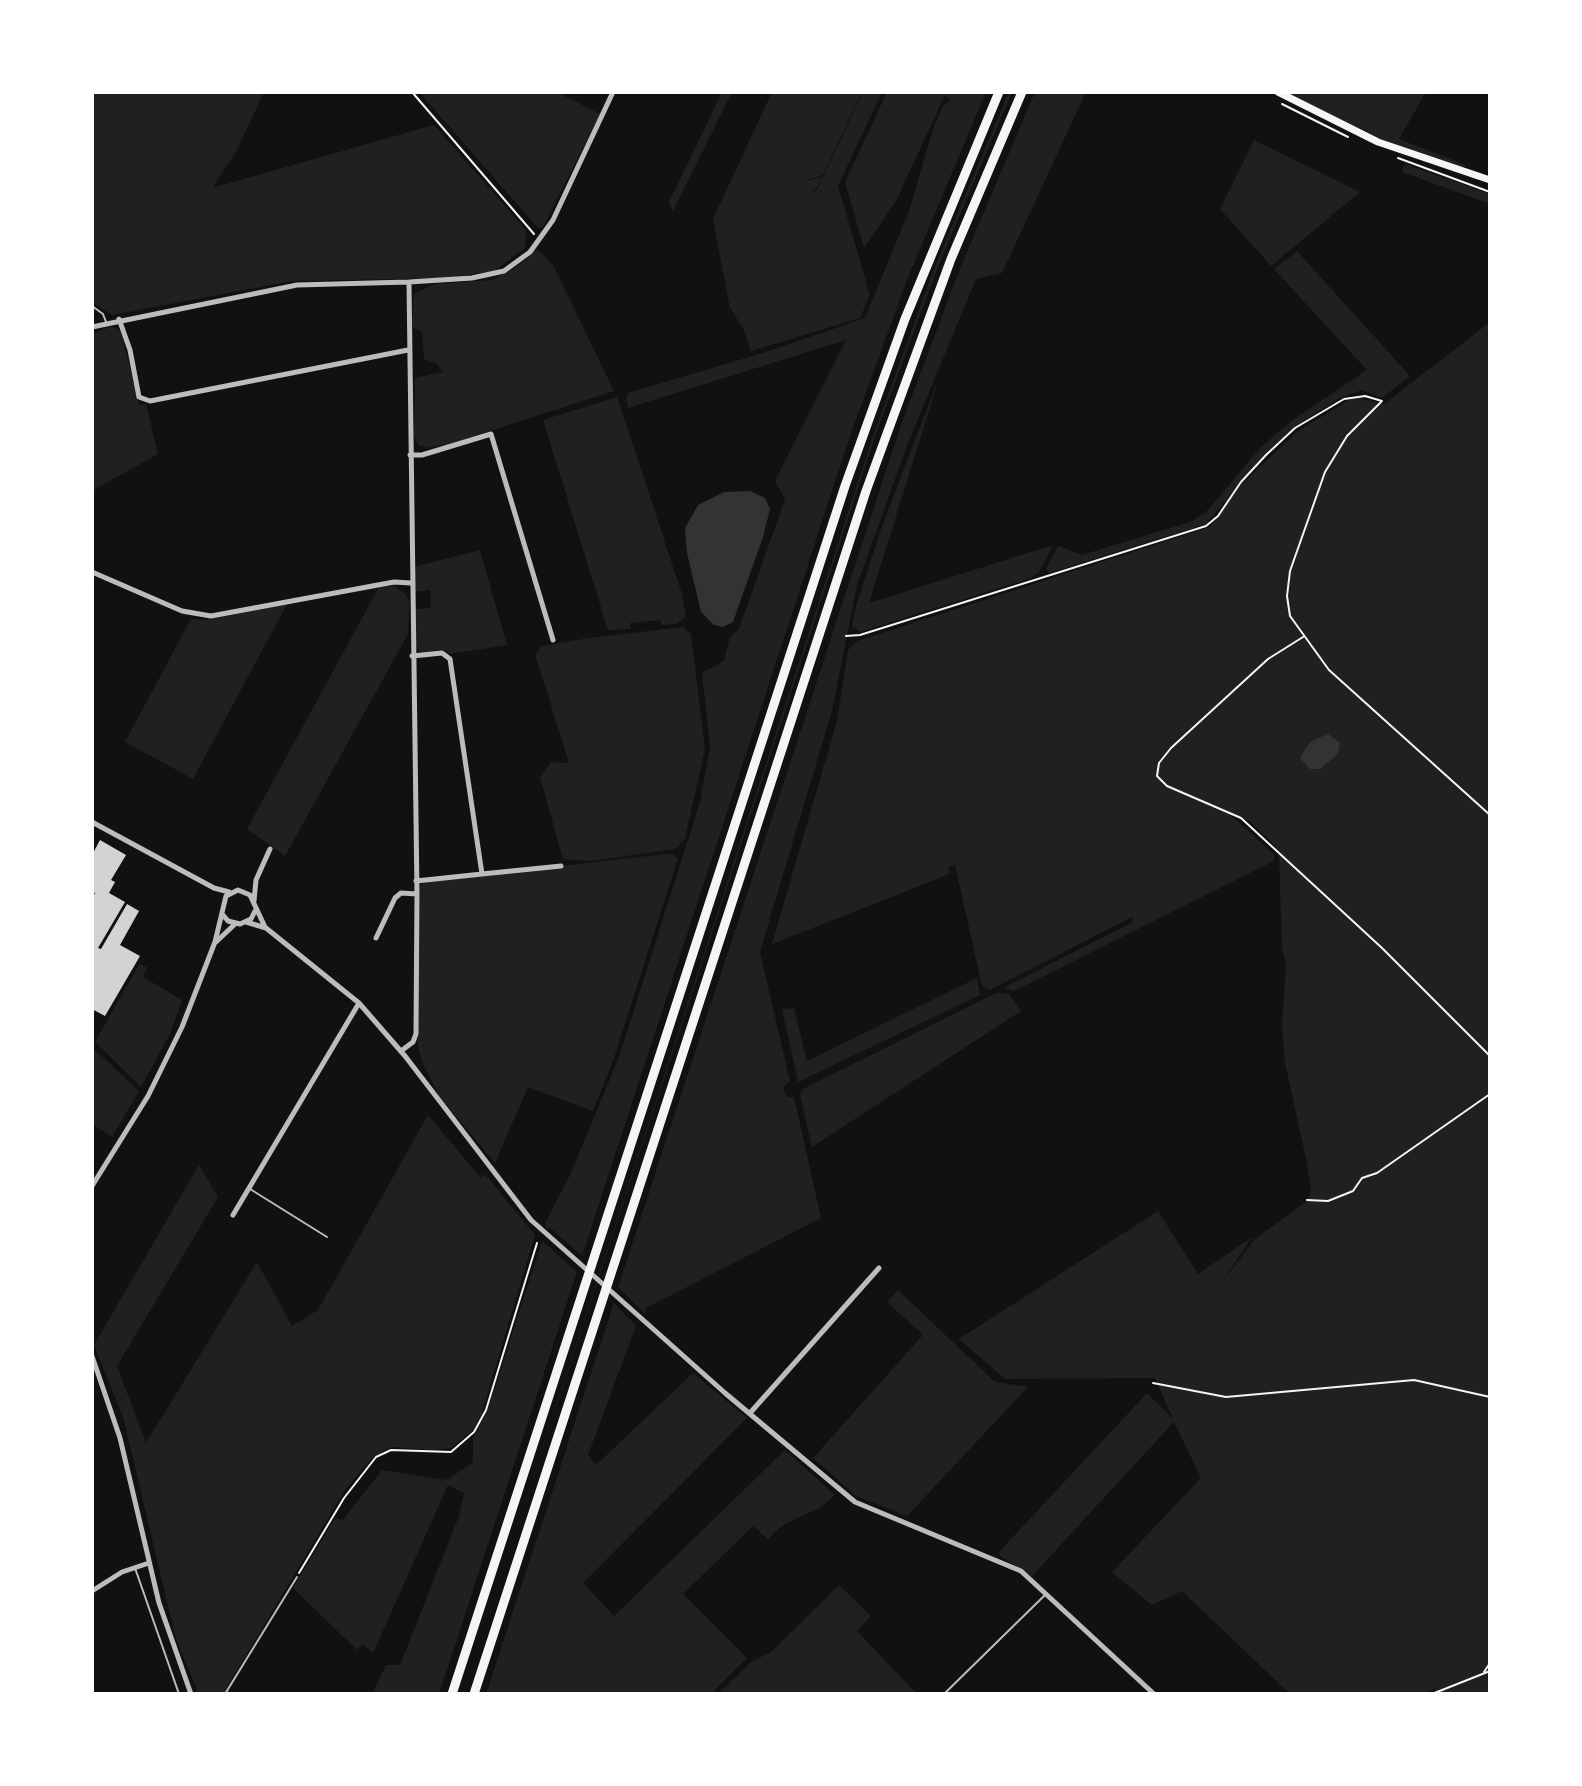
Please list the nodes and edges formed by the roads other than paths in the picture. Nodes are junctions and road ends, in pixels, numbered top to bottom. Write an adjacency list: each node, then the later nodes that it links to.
1 (613, 92): 6 (street)
2 (999, 92): 53 (highway)
3 (1022, 92): 54 (highway)
4 (1278, 92): 5 (main road)
5 (1490, 180)
6 (409, 282): 8 (street); 11 (street)
7 (92, 306): 9 (lane)
8 (119, 319): 9 (street); 11 (street)
9 (106, 322): 10 (street)
10 (92, 327)
11 (408, 350): 12 (street)
12 (410, 455): 14 (street); 15 (street)
13 (92, 572): 14 (street)
14 (411, 583): 16 (street)
15 (553, 640)
16 (412, 656): 20 (street); 22 (street)
17 (92, 822): 23 (street)
18 (270, 849): 21 (street)
19 (561, 866): 20 (street)
20 (482, 874): 22 (street)
21 (256, 880): 24 (street); 28 (street)
22 (416, 881): 26 (street)
23 (214, 888): 25 (street); 27 (street)
24 (242, 891): 25 (street); 28 (street)
25 (230, 893): 27 (street)
26 (417, 894): 34 (street); 37 (street)
27 (223, 901): 30 (street)
28 (254, 901): 29 (street)
29 (255, 910): 31 (street); 33 (street)
30 (223, 914): 32 (street); 35 (street)
31 (246, 922): 32 (street); 33 (street)
32 (236, 924): 35 (street)
33 (266, 928): 36 (street)
34 (376, 938)
35 (215, 942): 38 (street)
36 (359, 1003): 37 (street); 39 (street)
37 (401, 1051): 44 (street)
38 (92, 1186)
39 (249, 1188): 40 (street); 41 (lane)
40 (233, 1215)
41 (327, 1237)
42 (879, 1268): 44 (street)
43 (92, 1356): 45 (street)
44 (750, 1413): 49 (street)
45 (149, 1563): 46 (street); 51 (street)
46 (135, 1566): 48 (street); 50 (lane)
47 (297, 1577): 52 (lane)
48 (92, 1591)
49 (1045, 1594): 55 (lane); 56 (street)
50 (179, 1694)
51 (191, 1694)
52 (225, 1694)
53 (452, 1694)
54 (474, 1694)
55 (944, 1694)
56 (1154, 1694)

